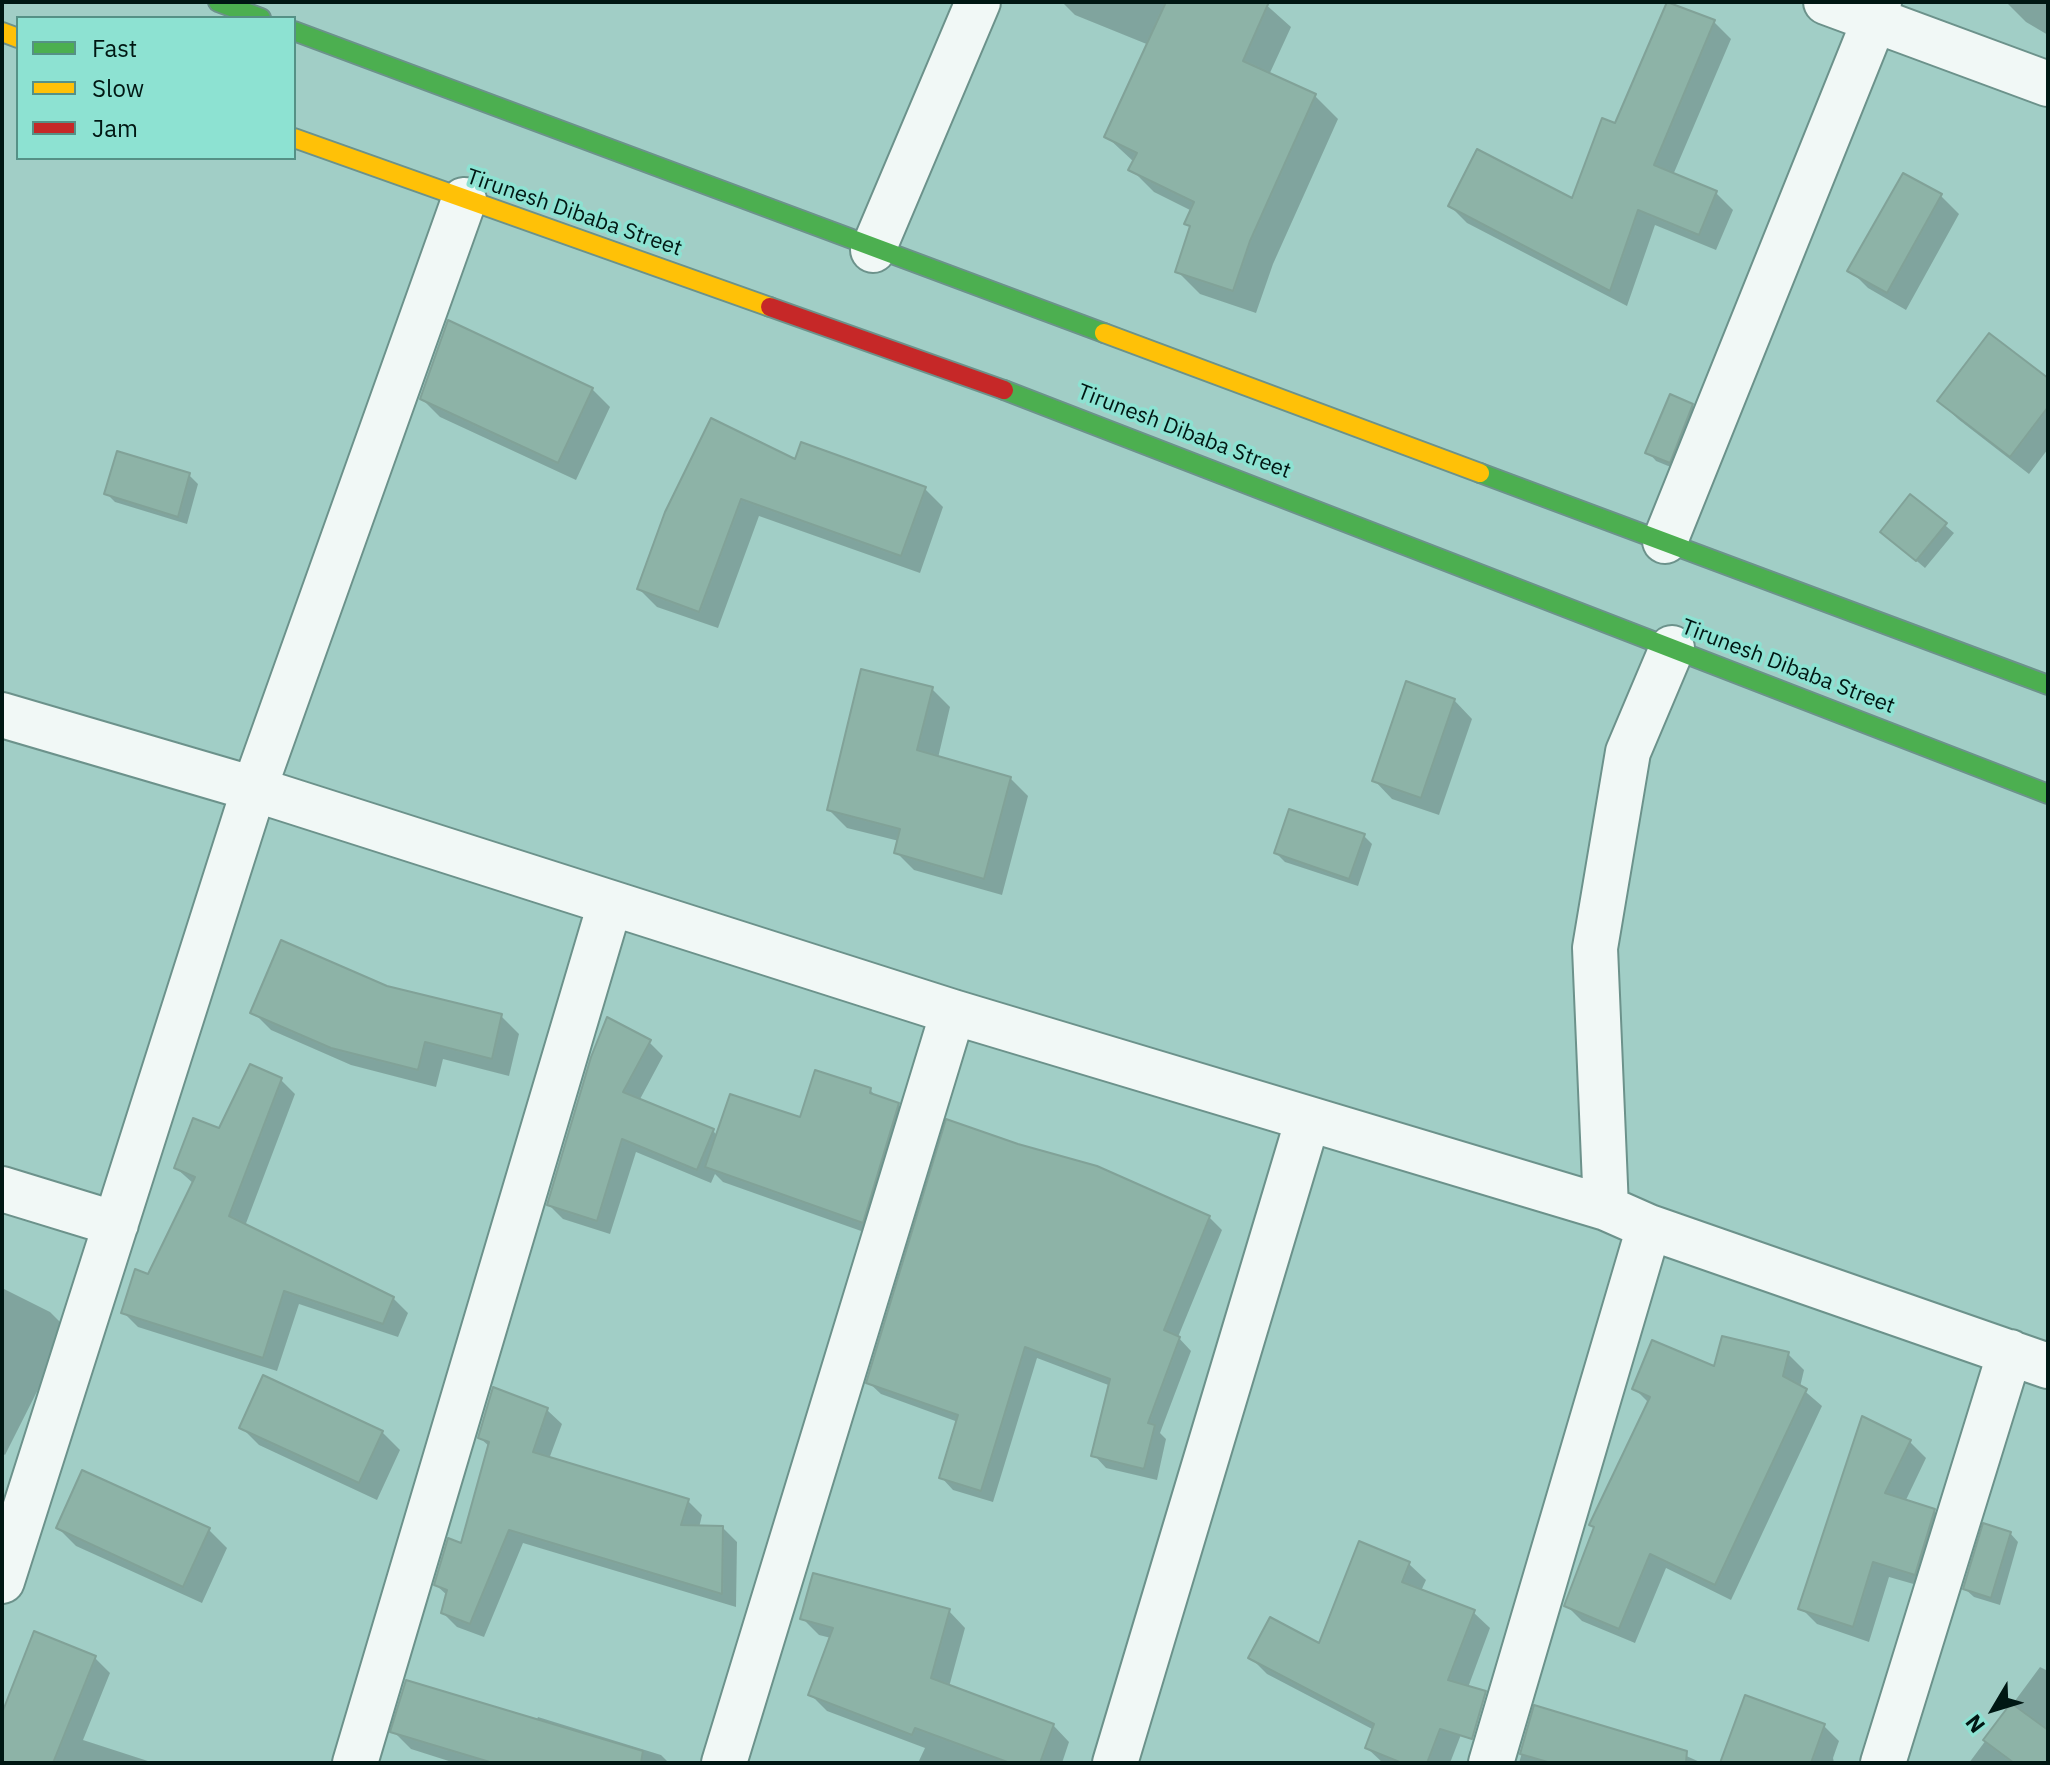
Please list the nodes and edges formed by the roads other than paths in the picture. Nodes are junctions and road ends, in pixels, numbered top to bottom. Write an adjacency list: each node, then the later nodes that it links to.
1 (218, 2): 5 (main road)
2 (978, 2): 10 (street)
3 (1826, 2): 4 (street)
4 (1877, 11): 7 (street); 11 (street)
5 (256, 16)
6 (296, 32): 10 (main road)
7 (2048, 84)
8 (296, 139): 9 (main road, Tirunesh Dibaba Street)
9 (464, 200): 12 (main road, Tirunesh Dibaba Street); 15 (street)
10 (873, 250): 11 (main road)
11 (1665, 541): 13 (main road)
12 (1672, 648): 16 (main road, Tirunesh Dibaba Street); 21 (street)
13 (2048, 685)
14 (2, 715): 15 (street)
15 (254, 789): 17 (street); 22 (street)
16 (2048, 794)
17 (610, 904): 18 (street); 26 (street)
18 (953, 1012): 19 (street); 27 (street)
19 (1308, 1119): 21 (street); 28 (street)
20 (2, 1189): 22 (street)
21 (1606, 1208): 23 (street)
22 (116, 1224): 25 (street)
23 (1649, 1227): 24 (street); 29 (street)
24 (2029, 1359): 30 (street)
25 (2, 1581)
26 (355, 1763)
27 (724, 1763)
28 (1115, 1763)
29 (1491, 1763)
30 (1883, 1763)

